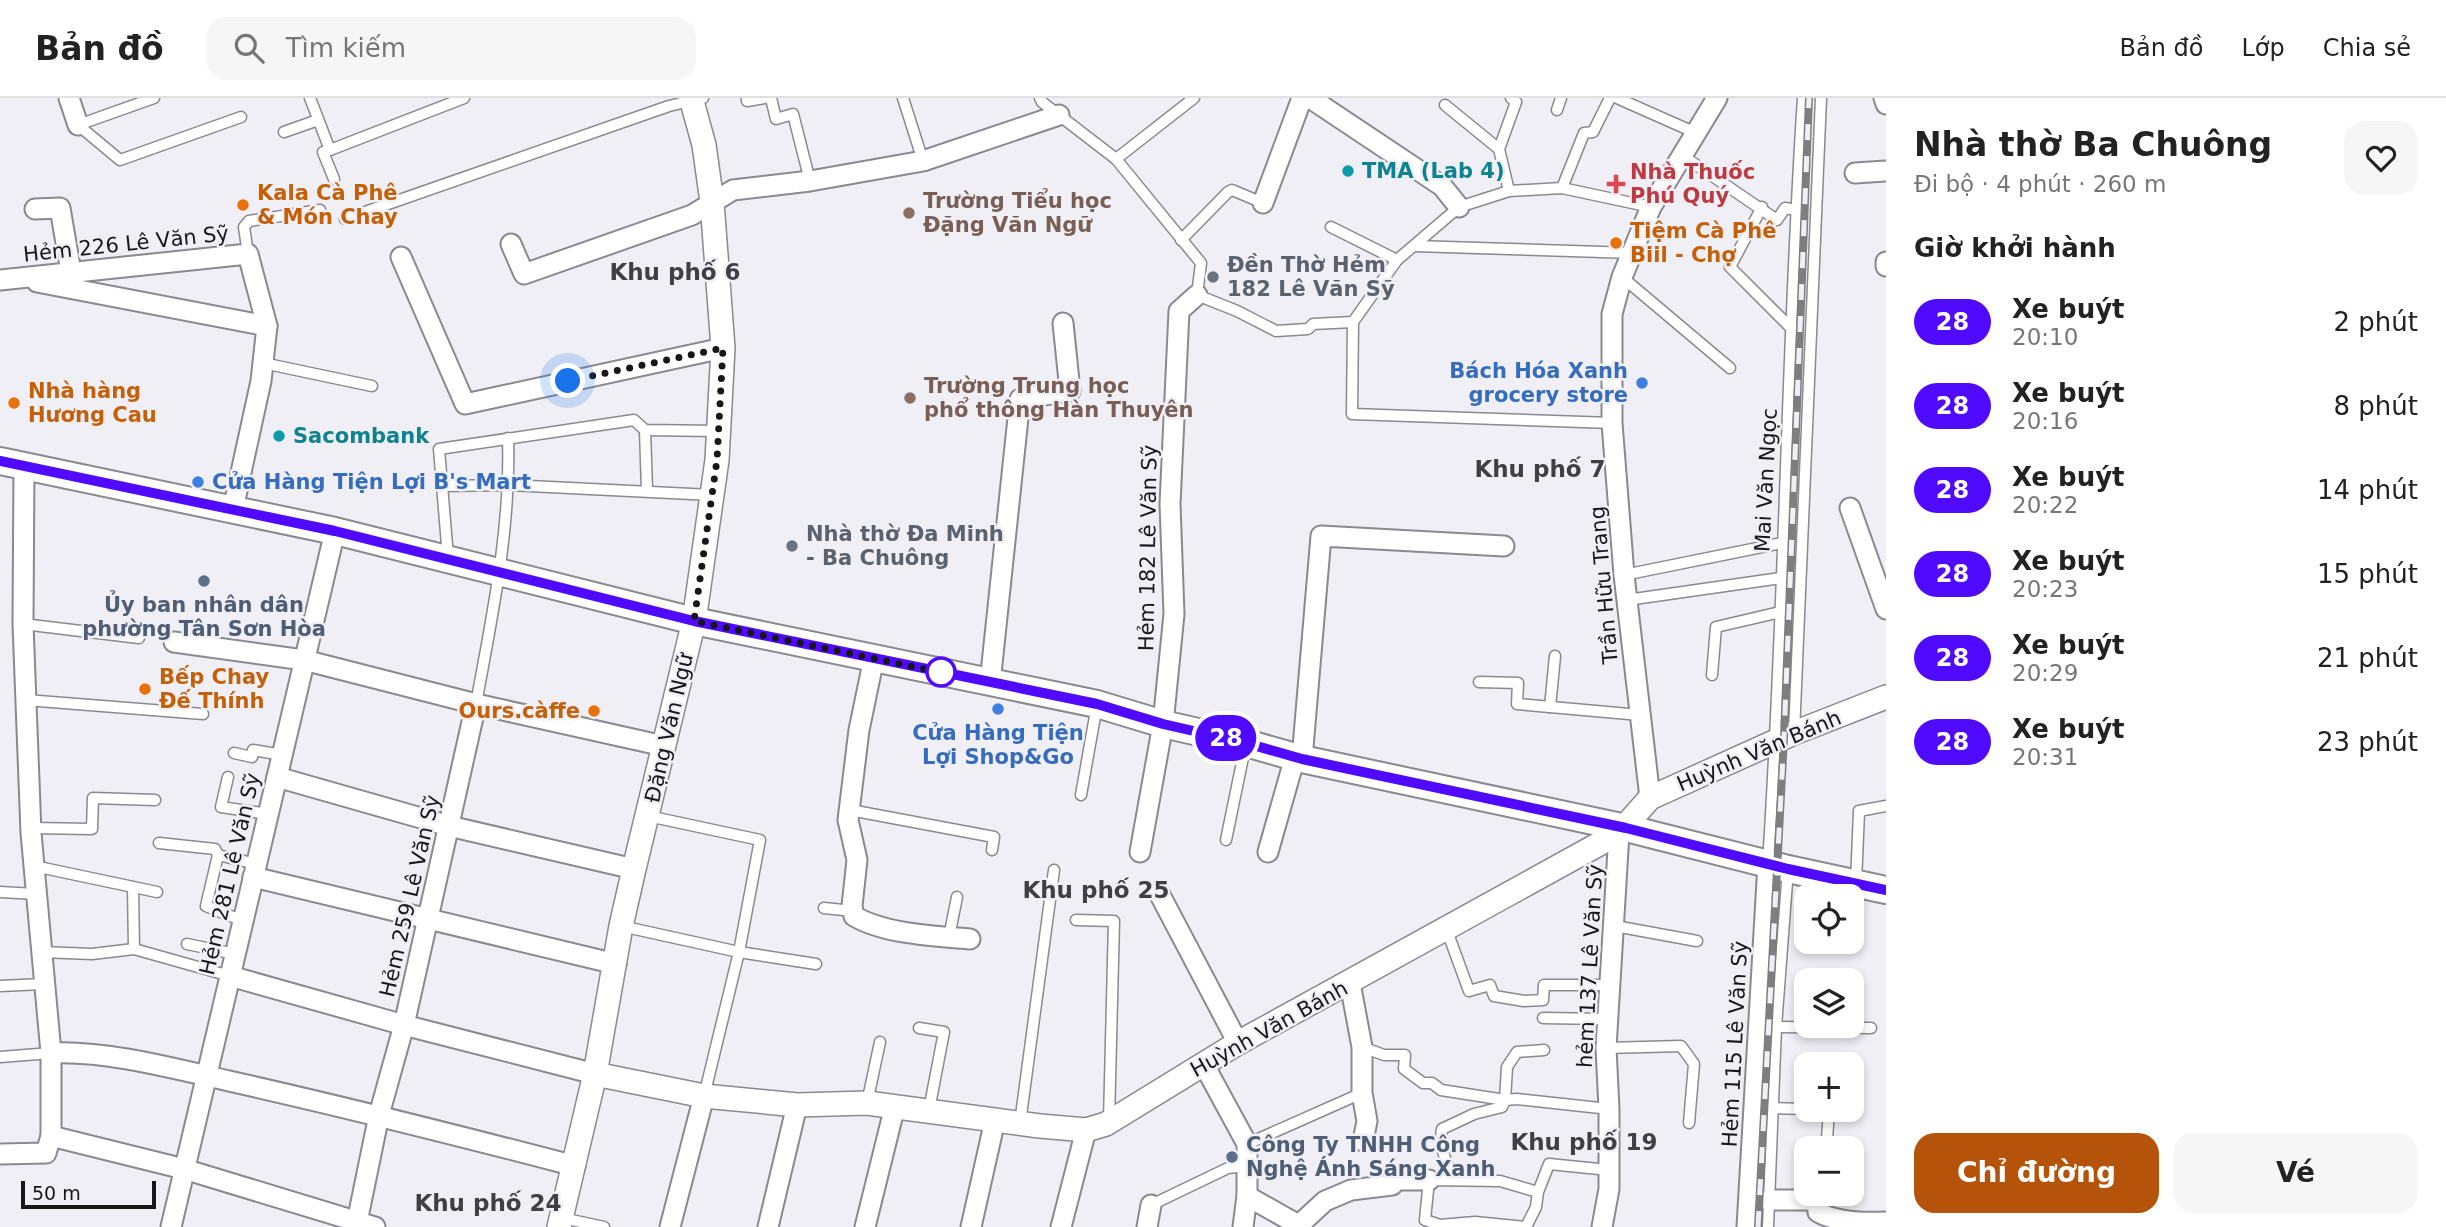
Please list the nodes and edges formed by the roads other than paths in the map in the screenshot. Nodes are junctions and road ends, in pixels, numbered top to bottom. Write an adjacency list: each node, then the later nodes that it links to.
1 (69, 98): 28 (street)
2 (154, 98): 28 (lane)
3 (310, 98): 27 (lane)
4 (464, 98): 32 (lane)
5 (747, 98): 6 (lane)
6 (765, 98)
7 (771, 98): 39 (lane)
8 (903, 98): 35 (lane)
9 (1040, 98): 25 (lane)
10 (1194, 98): 34 (lane)
11 (1301, 98): 43 (street)
12 (1310, 98): 44 (street)
13 (1511, 98): 31 (lane)
14 (1561, 98): 24 (lane)
15 (1610, 98): 40 (lane)
16 (1617, 98): 30 (lane)
17 (1717, 98): 30 (street, Trần Hữu Trang)
18 (1803, 98): 49 (lane, Mai Văn Ngọc)
19 (1821, 98): 110 (lane, Mai Văn Ngọc)
20 (1884, 98): 22 (street)
21 (696, 99): 42 (street, Đặng Văn Ngữ); 50 (lane)
22 (1886, 104)
23 (1445, 105): 31 (lane)
24 (1558, 110)
25 (1059, 115): 34 (lane); 35 (street)
26 (241, 117): 28 (lane)
27 (318, 120): 29 (lane); 32 (lane)
28 (78, 125)
29 (284, 132)
30 (1696, 133): 33 (street, Trần Hữu Trang)
31 (1499, 149): 41 (lane)
32 (330, 150): 38 (lane)
33 (1683, 156): 45 (street, Trần Hữu Trang); 46 (lane)
34 (1116, 159): 52 (lane)
35 (923, 161): 39 (street)
36 (1886, 170): 37 (street)
37 (1855, 173)
38 (334, 179)
39 (810, 181): 42 (street)
40 (1562, 188): 41 (lane); 45 (lane)
41 (1510, 191): 44 (lane)
42 (712, 202): 53 (street); 67 (street, Đặng Văn Ngữ)
43 (1263, 203): 52 (lane)
44 (1459, 207): 54 (lane)
45 (1651, 207): 55 (street, Trần Hữu Trang)
46 (1762, 207): 49 (lane); 66 (lane)
47 (35, 209): 59 (street)
48 (320, 210): 56 (lane)
49 (1796, 210): 66 (lane, Mai Văn Ngọc)
50 (345, 219)
51 (1331, 227): 58 (lane)
52 (1181, 240): 62 (lane)
53 (511, 244)
54 (1414, 246): 55 (lane); 58 (lane)
55 (1634, 253): 60 (street, Trần Hữu Trang)
56 (248, 254): 59 (street, Hẻm 226 Lê Văn Sỹ); 65 (street, Hẻm 226 Lê Văn Sỹ)
57 (401, 257): 67 (street)
58 (1397, 260): 63 (lane)
59 (71, 272): 61 (street, Hẻm 226 Lê Văn Sỹ)
60 (1622, 277): 69 (lane); 71 (street, Trần Hữu Trang)
61 (7, 279): 65 (street, Hẻm 226 Lê Văn Sỹ)
62 (1197, 295): 63 (lane); 109 (street, Hẻm 182 Lê Văn Sỹ)
63 (1353, 322): 71 (lane)
64 (1063, 323): 101 (street)
65 (267, 326): 68 (street, Hẻm 226 Lê Văn Sỹ)
66 (1792, 329): 83 (lane, Mai Văn Ngọc)
67 (723, 348): 73 (street, Đặng Văn Ngữ)
68 (263, 363): 70 (lane); 81 (street, Hẻm 226 Lê Văn Sỹ)
69 (1730, 368)
70 (372, 386)
71 (1612, 423): 87 (street, Trần Hữu Trang)
72 (645, 430): 73 (lane); 74 (lane); 78 (lane)
73 (719, 431): 79 (street, Đặng Văn Ngữ)
74 (508, 438): 76 (lane, Hẻm 259 Lê Văn Sỹ); 77 (lane)
75 (12, 464): 81 (main road); 93 (street)
76 (509, 485): 77 (lane); 78 (lane); 86 (lane, Hẻm 259 Lê Văn Sỹ)
77 (443, 486): 85 (lane)
78 (647, 491): 79 (lane)
79 (712, 495): 92 (street, Đặng Văn Ngữ)
80 (1850, 508): 90 (street)
81 (233, 509): 82 (main road)
82 (335, 531): 85 (main road); 98 (street, Hẻm 281 Lê Văn Sỹ)
83 (1782, 543): 87 (lane); 88 (lane, Mai Văn Ngọc)
84 (1504, 546): 115 (street)
85 (449, 561): 86 (main road)
86 (500, 573): 92 (main road); 104 (lane, Hẻm 259 Lê Văn Sỹ)
87 (1624, 575): 89 (street, Trần Hữu Trang)
88 (1782, 578): 89 (lane); 91 (lane, Mai Văn Ngọc)
89 (1627, 600): 108 (street, Trần Hữu Trang)
90 (1886, 609)
91 (1780, 612): 99 (lane); 110 (lane, Mai Văn Ngọc)
92 (694, 621): 97 (main road); 112 (street, Đặng Văn Ngữ)
93 (23, 624): 94 (lane); 103 (street)
94 (139, 638)
95 (174, 642): 98 (street)
96 (1555, 656): 106 (lane)
97 (874, 658): 101 (main road); 122 (street)
98 (304, 660): 104 (street); 114 (street, Hẻm 281 Lê Văn Sỹ)
99 (1712, 674)
100 (1479, 682): 106 (lane)
101 (990, 683): 105 (main road)
102 (1886, 697): 110 (street, Huỳnh Văn Bánh)
103 (26, 700): 107 (lane); 126 (street)
104 (476, 704): 112 (street); 125 (street, Hẻm 259 Lê Văn Sỹ)
105 (1097, 704): 109 (main road); 118 (lane)
106 (1550, 707): 108 (lane)
107 (203, 714)
108 (1640, 715): 119 (street, Trần Hữu Trang)
109 (1163, 724): 111 (main road); 131 (street, Hẻm 182 Lê Văn Sỹ)
110 (1785, 738): 119 (street, Huỳnh Văn Bánh); 135 (lane, Mai Văn Ngọc)
111 (1246, 743): 115 (main road); 128 (lane)
112 (664, 746): 124 (street, Đặng Văn Ngữ)
113 (234, 753): 114 (lane)
114 (282, 755): 117 (street, Hẻm 281 Lê Văn Sỹ)
115 (1299, 758): 127 (main road); 132 (street)
116 (228, 777): 123 (lane)
117 (277, 777): 123 (street, Hẻm 281 Lê Văn Sỹ); 125 (street)
118 (1081, 795)
119 (1650, 798): 127 (street, Huỳnh Văn Bánh)
120 (155, 800): 126 (lane)
121 (1886, 806): 139 (lane)
122 (849, 810): 130 (lane); 148 (street)
123 (268, 814): 138 (street, Hẻm 281 Lê Văn Sỹ)
124 (648, 816): 136 (street, Đặng Văn Ngữ); 161 (lane)
125 (449, 826): 136 (street); 150 (street, Hẻm 259 Lê Văn Sỹ)
126 (31, 828): 134 (street)
127 (1622, 830): 135 (main road); 153 (street, hẻm 137 Lê Văn Sỹ); 154 (street, Huỳnh Văn Bánh)
128 (1226, 840)
129 (159, 843): 133 (lane)
130 (992, 850)
131 (1140, 852)
132 (1268, 852)
133 (218, 855): 138 (lane); 149 (lane)
134 (34, 866): 140 (lane); 145 (street)
135 (1778, 866): 139 (main road); 173 (lane, Mai Văn Ngọc); 232 (street, Hẻm 115 Lê Văn Sỹ)
136 (634, 869): 152 (street, Đặng Văn Ngữ)
137 (1054, 870): 199 (lane)
138 (255, 871): 149 (street, Hẻm 281 Lê Văn Sỹ); 150 (street)
139 (1856, 883): 141 (main road)
140 (133, 887): 143 (lane); 159 (lane)
141 (1886, 890)
142 (0, 892): 145 (lane)
143 (157, 892)
144 (1159, 893): 177 (street)
145 (36, 894): 160 (street)
146 (957, 897): 155 (lane)
147 (824, 908): 148 (lane)
148 (853, 911): 155 (street)
149 (243, 920): 162 (street, Hẻm 281 Lê Văn Sỹ)
150 (426, 920): 163 (street); 172 (street, Hẻm 259 Lê Văn Sỹ)
151 (1076, 920): 198 (lane)
152 (621, 926): 161 (lane); 163 (street, Đặng Văn Ngữ)
153 (1615, 926): 157 (lane); 168 (street, hẻm 137 Lê Văn Sỹ)
154 (1446, 928): 166 (street, Huỳnh Văn Bánh); 168 (lane)
155 (949, 937): 156 (street)
156 (970, 939)
157 (1697, 941)
158 (187, 944): 162 (lane)
159 (134, 949): 160 (lane); 165 (lane)
160 (41, 952): 167 (street)
161 (739, 952): 164 (lane); 187 (lane)
162 (235, 954): 165 (street, Hẻm 281 Lê Văn Sỹ)
163 (616, 964): 184 (street, Đặng Văn Ngữ)
164 (816, 964)
165 (230, 976): 172 (street); 185 (street, Hẻm 281 Lê Văn Sỹ)
166 (1350, 983): 177 (street, Huỳnh Văn Bánh); 178 (street)
167 (43, 984): 169 (lane); 181 (street)
168 (1610, 985): 171 (street, hẻm 137 Lê Văn Sỹ)
169 (0, 986)
170 (1543, 1018): 171 (lane)
171 (1608, 1019): 179 (street, hẻm 137 Lê Văn Sỹ)
172 (404, 1025): 184 (street); 196 (street, Hẻm 259 Lê Văn Sỹ)
173 (1776, 1027): 175 (lane); 192 (lane, Mai Văn Ngọc)
174 (919, 1028): 195 (lane)
175 (1871, 1028)
176 (880, 1042): 189 (lane)
177 (1238, 1043): 183 (street, Huỳnh Văn Bánh)
178 (1363, 1047): 186 (street); 188 (lane)
179 (1606, 1048): 193 (street, hẻm 137 Lê Văn Sỹ); 200 (lane)
180 (1544, 1050): 188 (lane)
181 (51, 1053): 182 (lane); 185 (street); 202 (street)
182 (0, 1057)
183 (1203, 1063): 198 (street, Huỳnh Văn Bánh); 204 (street)
184 (595, 1074): 187 (street, Huỳnh Văn Bánh); 206 (street, Đặng Văn Ngữ)
185 (206, 1076): 196 (street); 208 (street, Hẻm 281 Lê Văn Sỹ)
186 (1362, 1093): 203 (street); 204 (lane)
187 (704, 1096): 190 (street, Huỳnh Văn Bánh); 224 (street)
188 (1505, 1100): 193 (lane); 211 (lane)
189 (867, 1103): 190 (street, Huỳnh Văn Bánh); 191 (street, Huỳnh Văn Bánh)
190 (797, 1105): 225 (street)
191 (895, 1106): 195 (street, Huỳnh Văn Bánh); 226 (street)
192 (1773, 1108): 194 (lane); 215 (lane, Mai Văn Ngọc)
193 (1609, 1109): 209 (street, hẻm 137 Lê Văn Sỹ)
194 (1794, 1109)
195 (929, 1111): 197 (street, Huỳnh Văn Bánh)
196 (379, 1115): 206 (street); 220 (street, Hẻm 259 Lê Văn Sỹ)
197 (995, 1120): 199 (street, Huỳnh Văn Bánh); 227 (street)
198 (1109, 1122): 201 (street, Huỳnh Văn Bánh)
199 (1020, 1123): 201 (street, Huỳnh Văn Bánh)
200 (1689, 1123)
201 (1086, 1130): 228 (street)
202 (51, 1136): 205 (street); 208 (street)
203 (1363, 1141)
204 (1247, 1144): 207 (street)
205 (0, 1154)
206 (575, 1166): 219 (street, Đặng Văn Ngữ)
207 (1247, 1166): 213 (street); 216 (lane)
208 (184, 1169): 220 (street); 222 (street, Hẻm 281 Lê Văn Sỹ)
209 (1609, 1170): 212 (lane); 231 (street, hẻm 137 Lê Văn Sỹ)
210 (1429, 1180): 211 (lane); 212 (lane); 221 (street)
211 (1452, 1180): 212 (lane)
212 (1538, 1192)
213 (1247, 1196): 221 (street); 230 (street)
214 (1794, 1198): 215 (street)
215 (1769, 1200): 233 (lane, Mai Văn Ngọc)
216 (1151, 1205): 229 (street)
217 (1818, 1206): 218 (street)
218 (1886, 1222)
219 (561, 1223): 223 (lane)
220 (363, 1225)
221 (1300, 1226)
222 (171, 1227)
223 (604, 1227)
224 (670, 1227)
225 (768, 1227)
226 (865, 1227)
227 (971, 1227)
228 (1061, 1227)
229 (1147, 1227)
230 (1243, 1227)
231 (1602, 1227)
232 (1747, 1227)
233 (1768, 1227)

